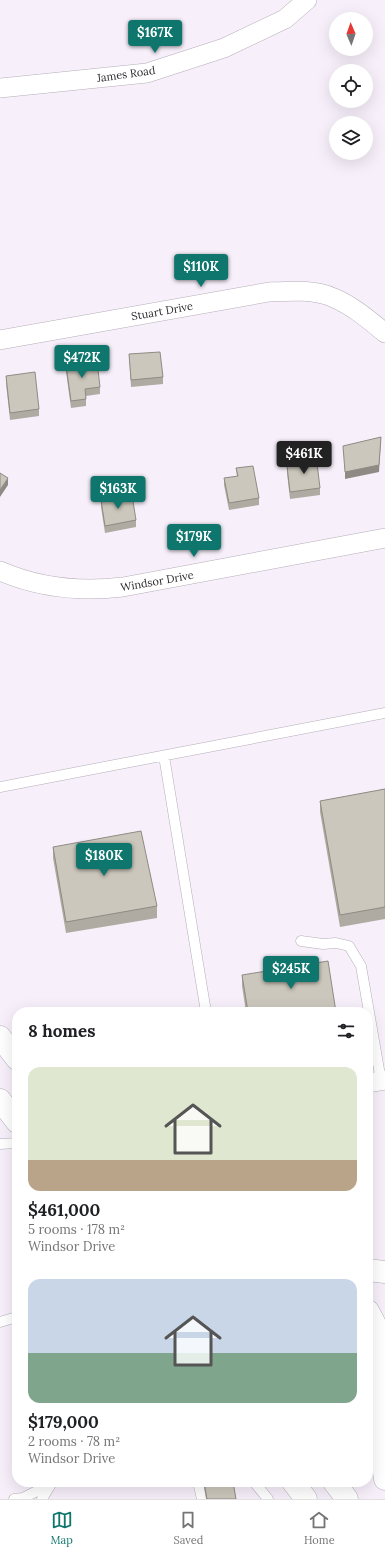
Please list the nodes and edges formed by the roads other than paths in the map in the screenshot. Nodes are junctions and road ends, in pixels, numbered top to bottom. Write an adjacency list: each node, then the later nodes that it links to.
1 (307, 0): 2 (street, James Road)
2 (0, 88)
3 (385, 333): 4 (street, Stuart Drive)
4 (0, 340)
5 (385, 538): 6 (street, Windsor Drive)
6 (0, 571)
7 (385, 713): 8 (lane)
8 (164, 756): 9 (lane); 11 (lane)
9 (0, 787)
10 (301, 941): 12 (lane)
11 (205, 1007)
12 (367, 1007)
13 (0, 1037): 15 (highway)
14 (373, 1047): 16 (lane)
15 (12, 1053)
16 (378, 1081)
17 (0, 1100): 18 (highway)
18 (12, 1116)
19 (12, 1143): 20 (lane)
20 (0, 1144)
21 (373, 1271): 22 (highway)
22 (385, 1272)
23 (12, 1318): 25 (lane)
24 (377, 1319): 26 (highway)
25 (0, 1322)
26 (385, 1480)
27 (44, 1487): 33 (lane)
28 (50, 1487): 34 (lane)
29 (199, 1487): 35 (lane)
30 (258, 1487): 36 (lane)
31 (297, 1487): 37 (highway)
32 (338, 1487): 38 (highway)
33 (14, 1499)
34 (42, 1499)
35 (202, 1499)
36 (268, 1499)
37 (306, 1499)
38 (347, 1499)

